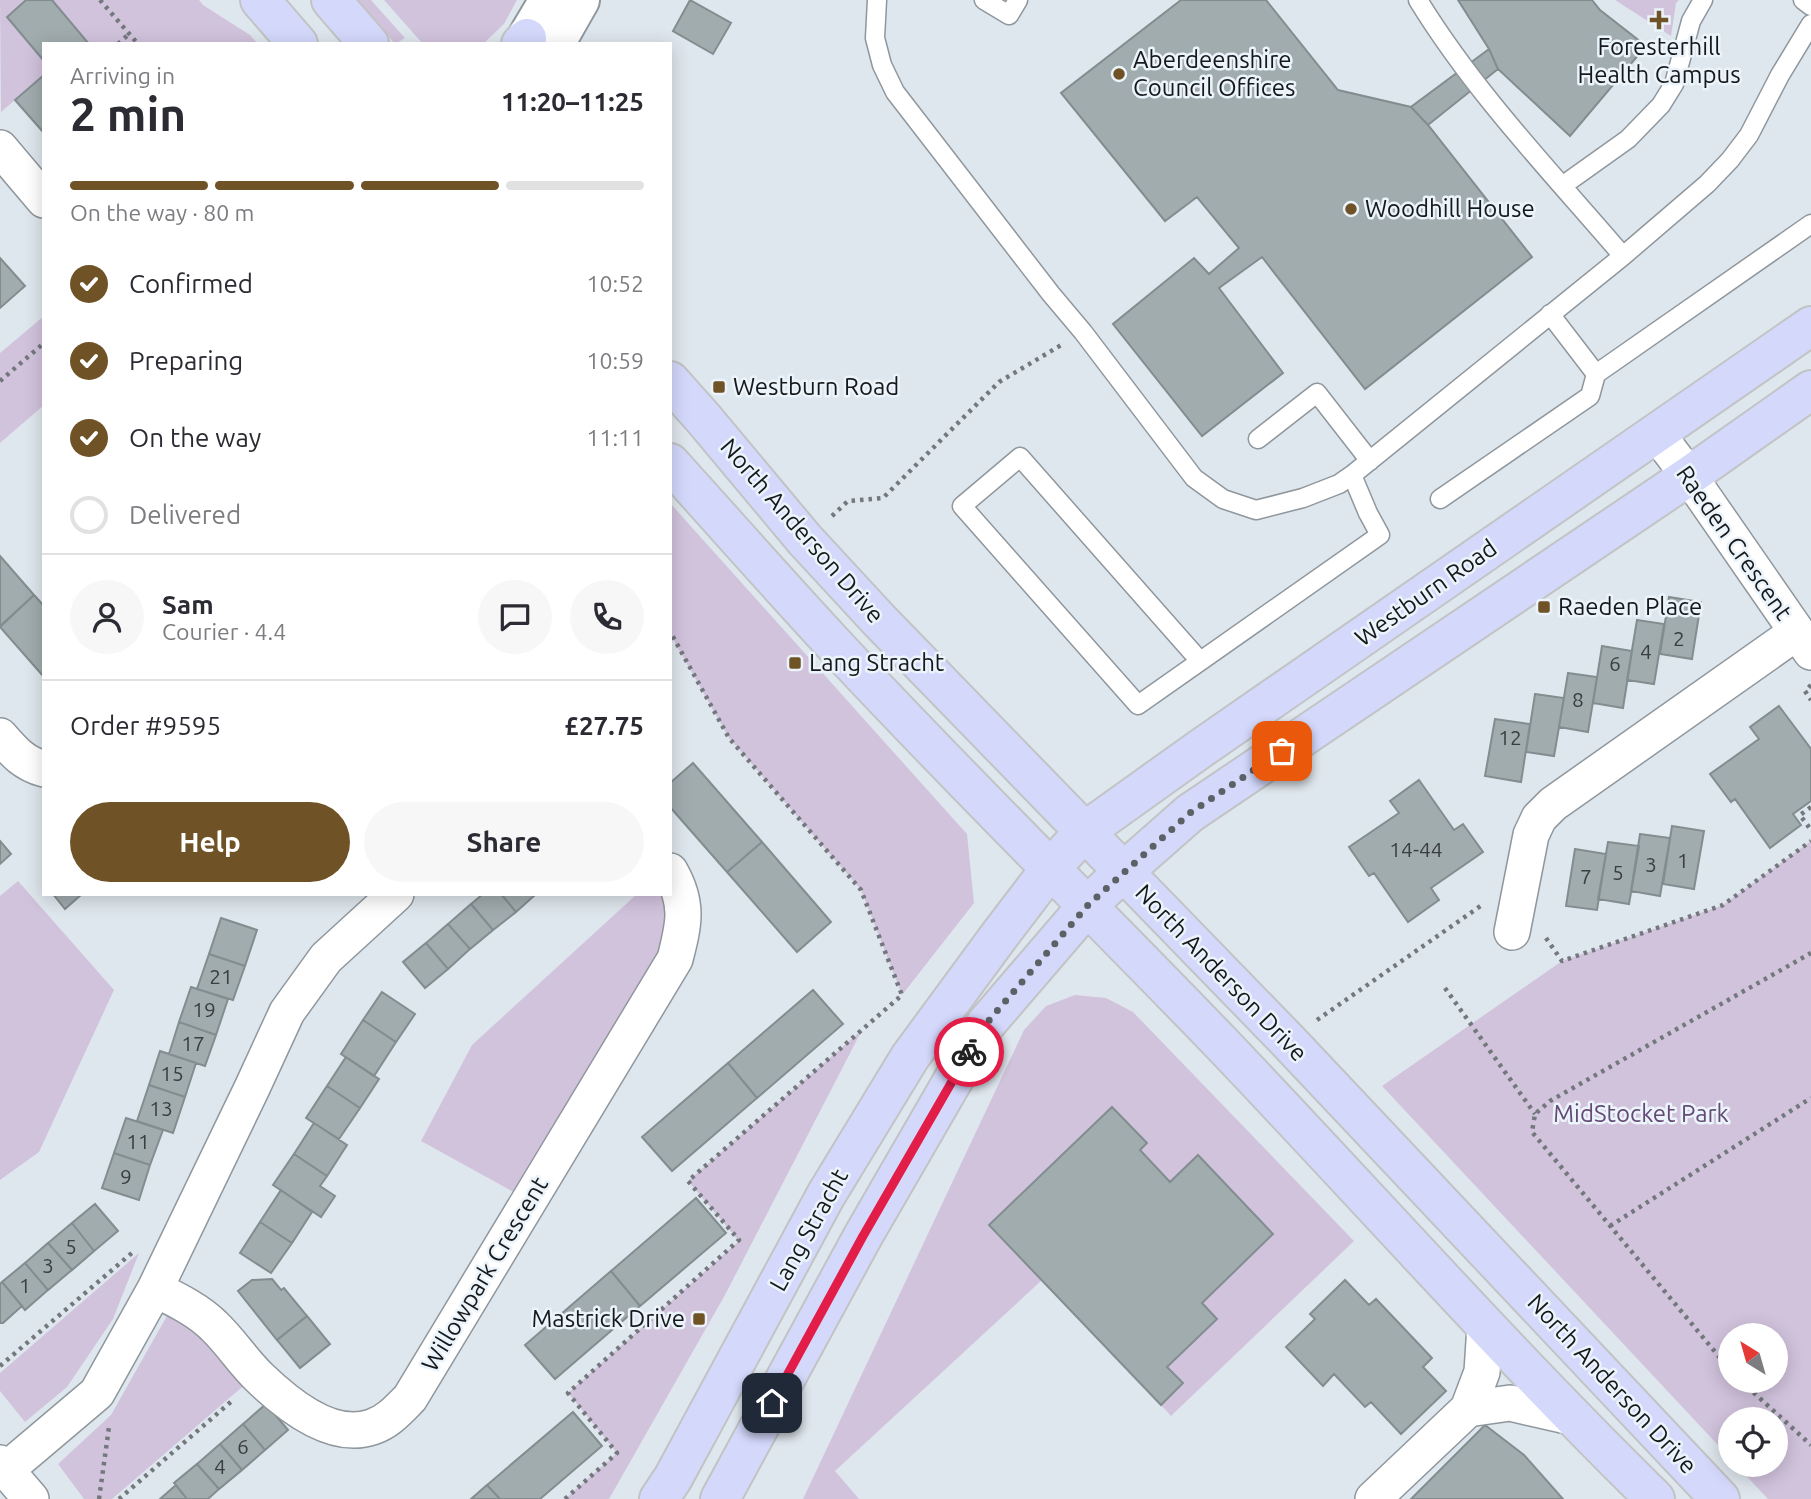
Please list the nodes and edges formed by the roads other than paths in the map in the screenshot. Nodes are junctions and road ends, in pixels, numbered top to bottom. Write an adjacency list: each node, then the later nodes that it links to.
1 (260, 0): 12 (main road)
2 (549, 0): 13 (street)
3 (580, 0): 13 (street)
4 (877, 0): 28 (lane)
5 (984, 0): 6 (lane)
6 (1018, 0)
7 (1419, 0): 15 (lane)
8 (1703, 0): 15 (lane)
9 (1803, 0): 10 (lane)
10 (1811, 6)
11 (1811, 24): 18 (lane)
12 (297, 42)
13 (532, 42)
14 (0, 148): 16 (street)
15 (1562, 186): 18 (lane)
16 (42, 198)
17 (1811, 224): 21 (lane)
18 (1623, 256): 19 (lane)
19 (1550, 314): 21 (lane); 26 (lane)
20 (1811, 326): 24 (main road, Westburn Road)
21 (1597, 374): 30 (lane)
22 (672, 383): 35 (main road, North Anderson Drive)
23 (1811, 390): 29 (main road, Westburn Road)
24 (1657, 434): 29 (street, Raeden Crescent); 35 (main road, Westburn Road)
25 (1258, 439): 26 (lane)
26 (1370, 461): 28 (lane)
27 (672, 465): 36 (main road, North Anderson Drive)
28 (1352, 475): 32 (lane)
29 (1689, 476): 31 (street, Raeden Crescent); 37 (main road, Westburn Road)
30 (1440, 499)
31 (1804, 642): 41 (street)
32 (1200, 662): 32 (lane)
33 (0, 736): 34 (street)
34 (42, 768)
35 (1084, 832): 36 (main road, Westburn Road); 37 (main road, North Anderson Drive)
36 (1050, 869): 40 (main road, North Anderson Drive); 48 (main road, Lang Stracht)
37 (1123, 872): 40 (main road, Westburn Road); 52 (main road, North Anderson Drive)
38 (672, 874): 42 (street, Willowpark Crescent)
39 (383, 898): 42 (street)
40 (1088, 905): 43 (main road, North Anderson Drive); 49 (main road, Lang Stracht)
41 (1513, 932)
42 (155, 1289): 46 (street)
43 (1485, 1326): 44 (street); 45 (main road, North Anderson Drive)
44 (1468, 1409): 45 (street); 50 (street)
45 (1572, 1417): 51 (main road, North Anderson Drive)
46 (3, 1467): 47 (street)
47 (31, 1499)
48 (659, 1499)
49 (720, 1499)
50 (1373, 1499)
51 (1655, 1499)
52 (1720, 1499)

